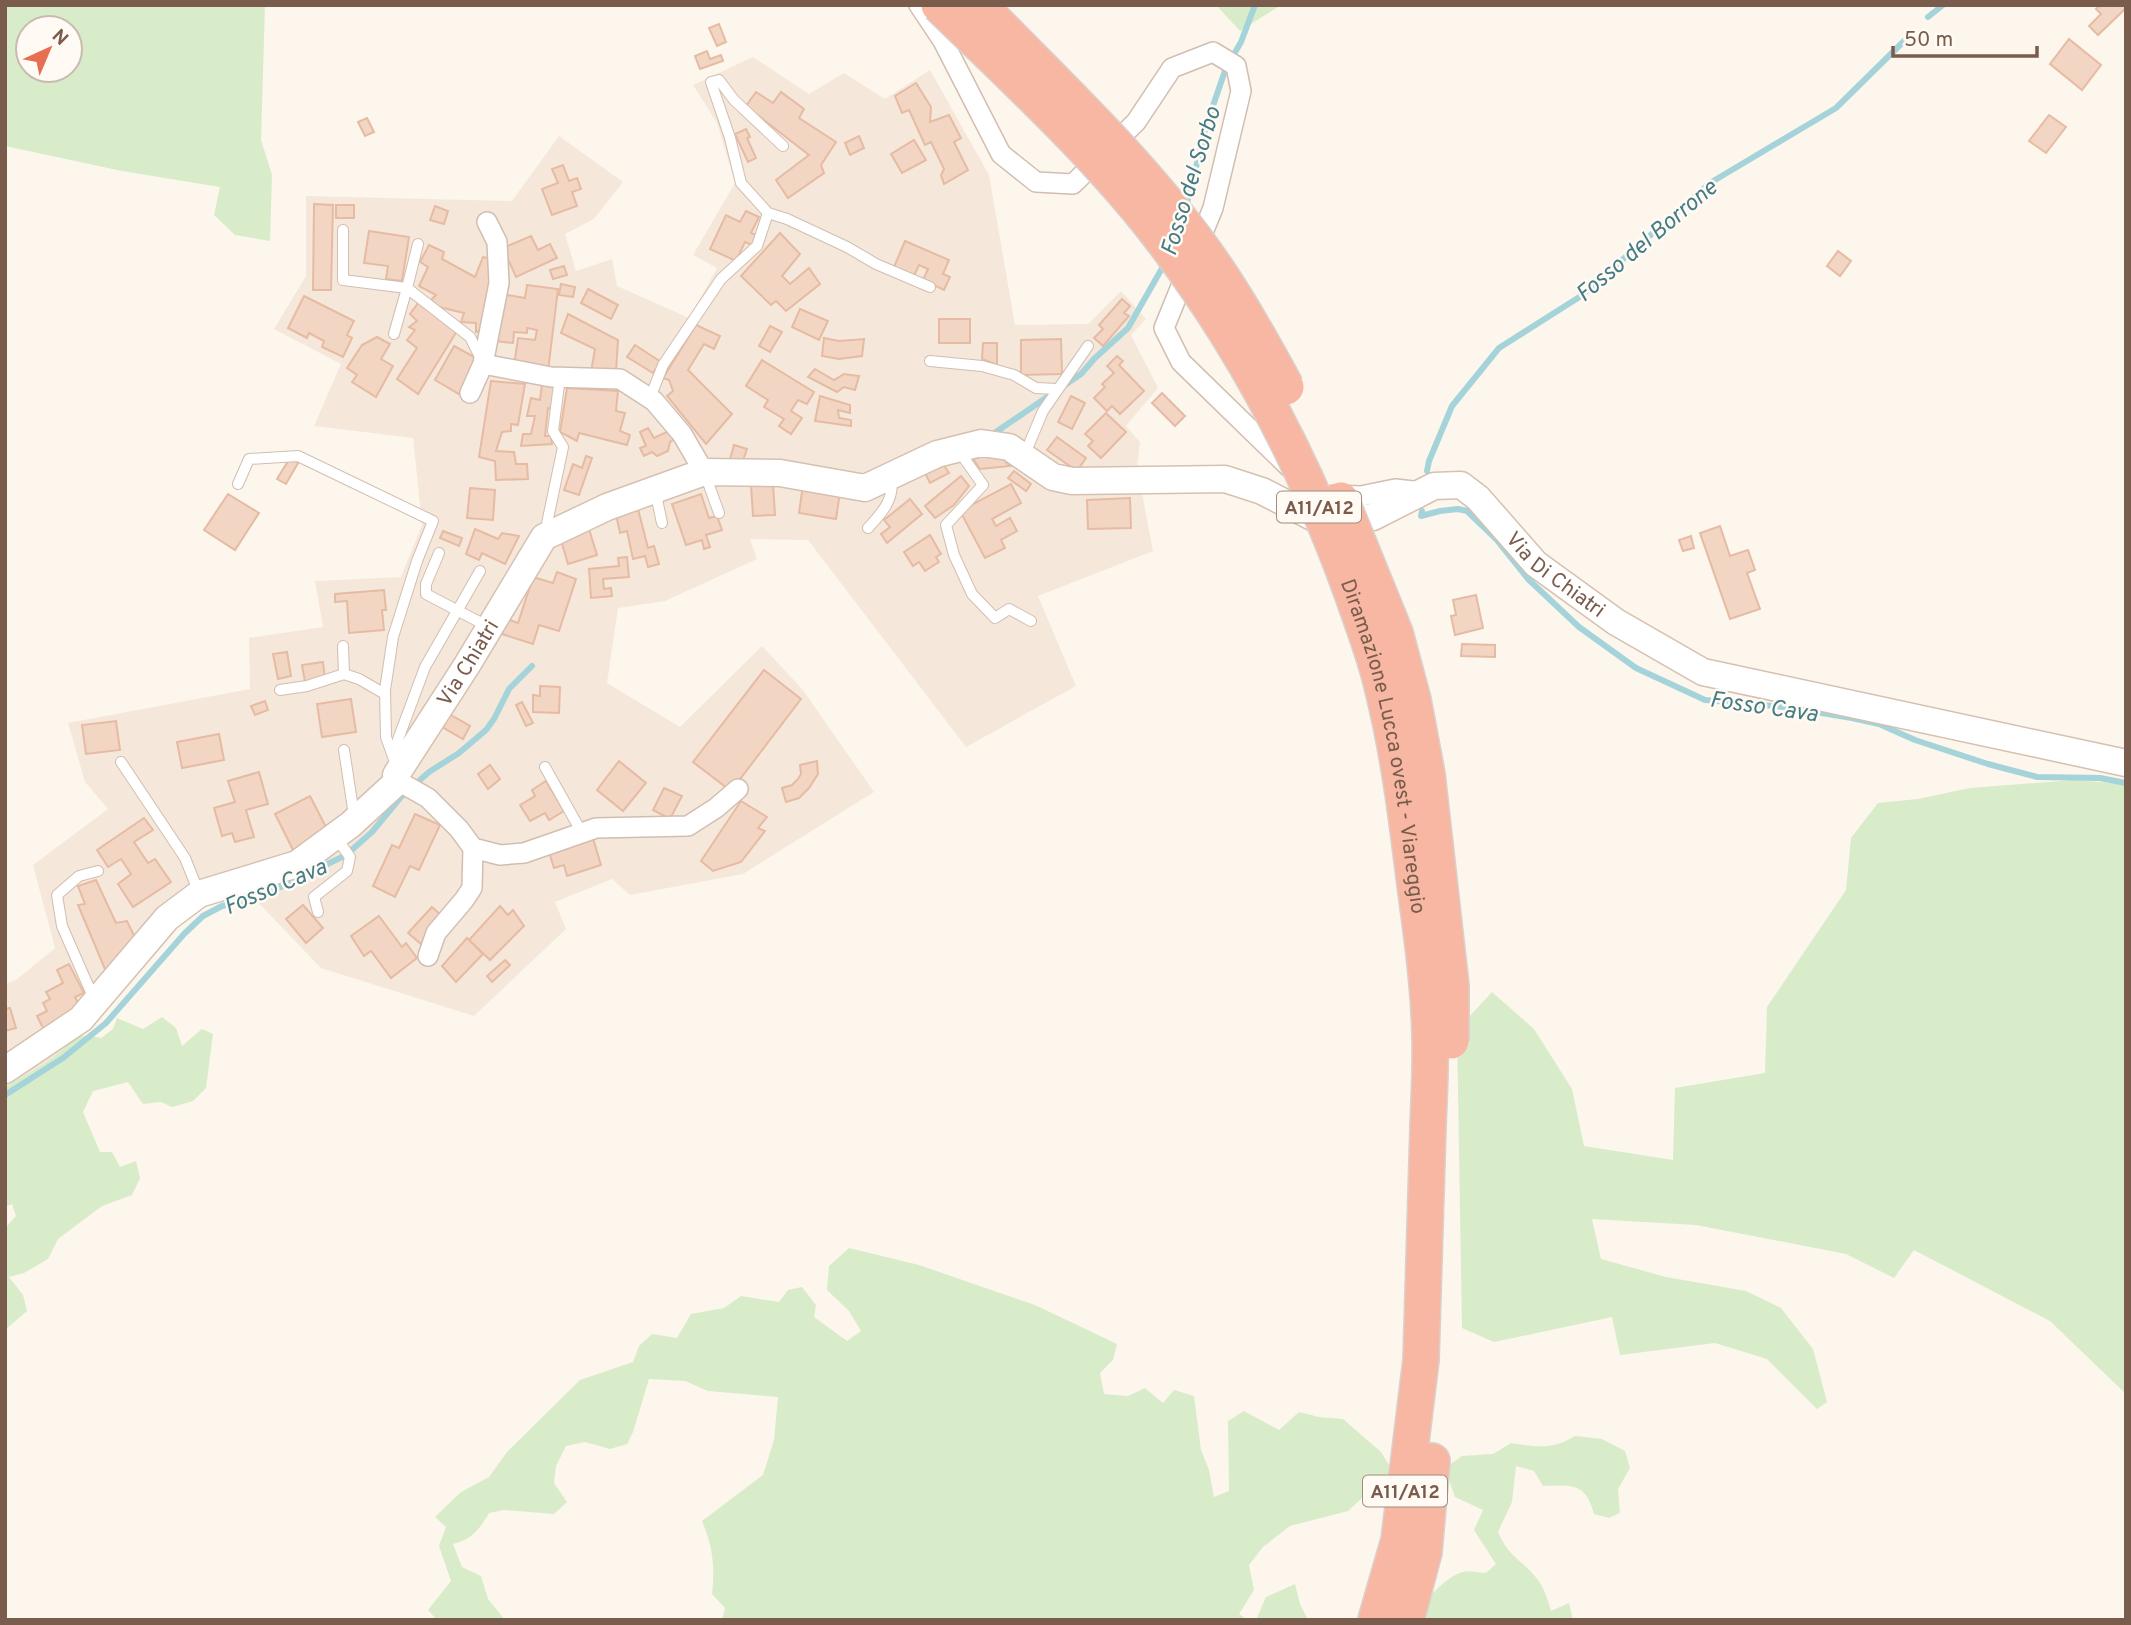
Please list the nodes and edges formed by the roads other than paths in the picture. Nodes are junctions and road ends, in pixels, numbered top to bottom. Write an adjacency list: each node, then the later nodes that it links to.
1 (919, 5): 25 (street)
2 (939, 5): 54 (highway, Diramazione Lucca ovest - Viareggio / A11/A12, bridge)
3 (979, 5): 54 (highway, Diramazione Lucca ovest - Viareggio / A11/A12, bridge)
4 (783, 146): 5 (lane)
5 (768, 213): 9 (lane); 18 (lane)
6 (487, 222): 14 (street)
7 (343, 230): 10 (lane)
8 (418, 244): 10 (lane)
9 (930, 287)
10 (407, 288): 11 (lane); 14 (lane)
11 (394, 334)
12 (1088, 346): 16 (lane)
13 (930, 360): 16 (lane)
14 (483, 364): 15 (street); 17 (street)
15 (560, 377): 18 (street); 29 (lane)
16 (1056, 390): 20 (lane)
17 (470, 393)
18 (650, 398): 21 (street)
19 (957, 448): 20 (street); 22 (street); 33 (lane)
20 (1016, 452): 25 (street, Via Di Chiatri)
21 (704, 472): 22 (street); 24 (street); 26 (lane)
22 (891, 476): 28 (lane)
23 (238, 485): 38 (lane)
24 (655, 490): 27 (lane); 29 (street)
25 (1423, 492): 41 (street, Via Di Chiatri)
26 (719, 513)
27 (662, 523)
28 (868, 527)
29 (544, 537): 34 (street, Via Chiatri)
30 (439, 553): 32 (lane)
31 (480, 570): 32 (lane)
32 (458, 611): 34 (lane); 43 (lane)
33 (1031, 621)
34 (489, 627): 43 (street, Via Chiatri)
35 (343, 646): 36 (lane)
36 (344, 674): 37 (lane); 38 (lane)
37 (280, 690)
38 (385, 694): 43 (lane)
39 (344, 750): 46 (lane)
40 (121, 762): 49 (lane)
41 (2126, 763)
42 (545, 767): 45 (lane)
43 (398, 776): 46 (street, Via Chiatri); 47 (street)
44 (738, 789): 45 (street)
45 (582, 832): 47 (street)
46 (345, 840): 49 (street, Via Chiatri); 50 (lane)
47 (473, 848): 51 (street)
48 (98, 871): 52 (lane)
49 (199, 894): 52 (street, Via Chiatri)
50 (317, 912)
51 (428, 956)
52 (95, 1001): 53 (street, Via Chiatri)
53 (5, 1070)
54 (1439, 1128): 55 (highway, Diramazione Lucca ovest - Viareggio / A11/A12)
55 (1431, 1361): 56 (highway, Diramazione Lucca ovest - Viareggio / A11/A12); 57 (highway, Diramazione Lucca ovest - Viareggio / A11/A12)
56 (1376, 1620)
57 (1406, 1620)

